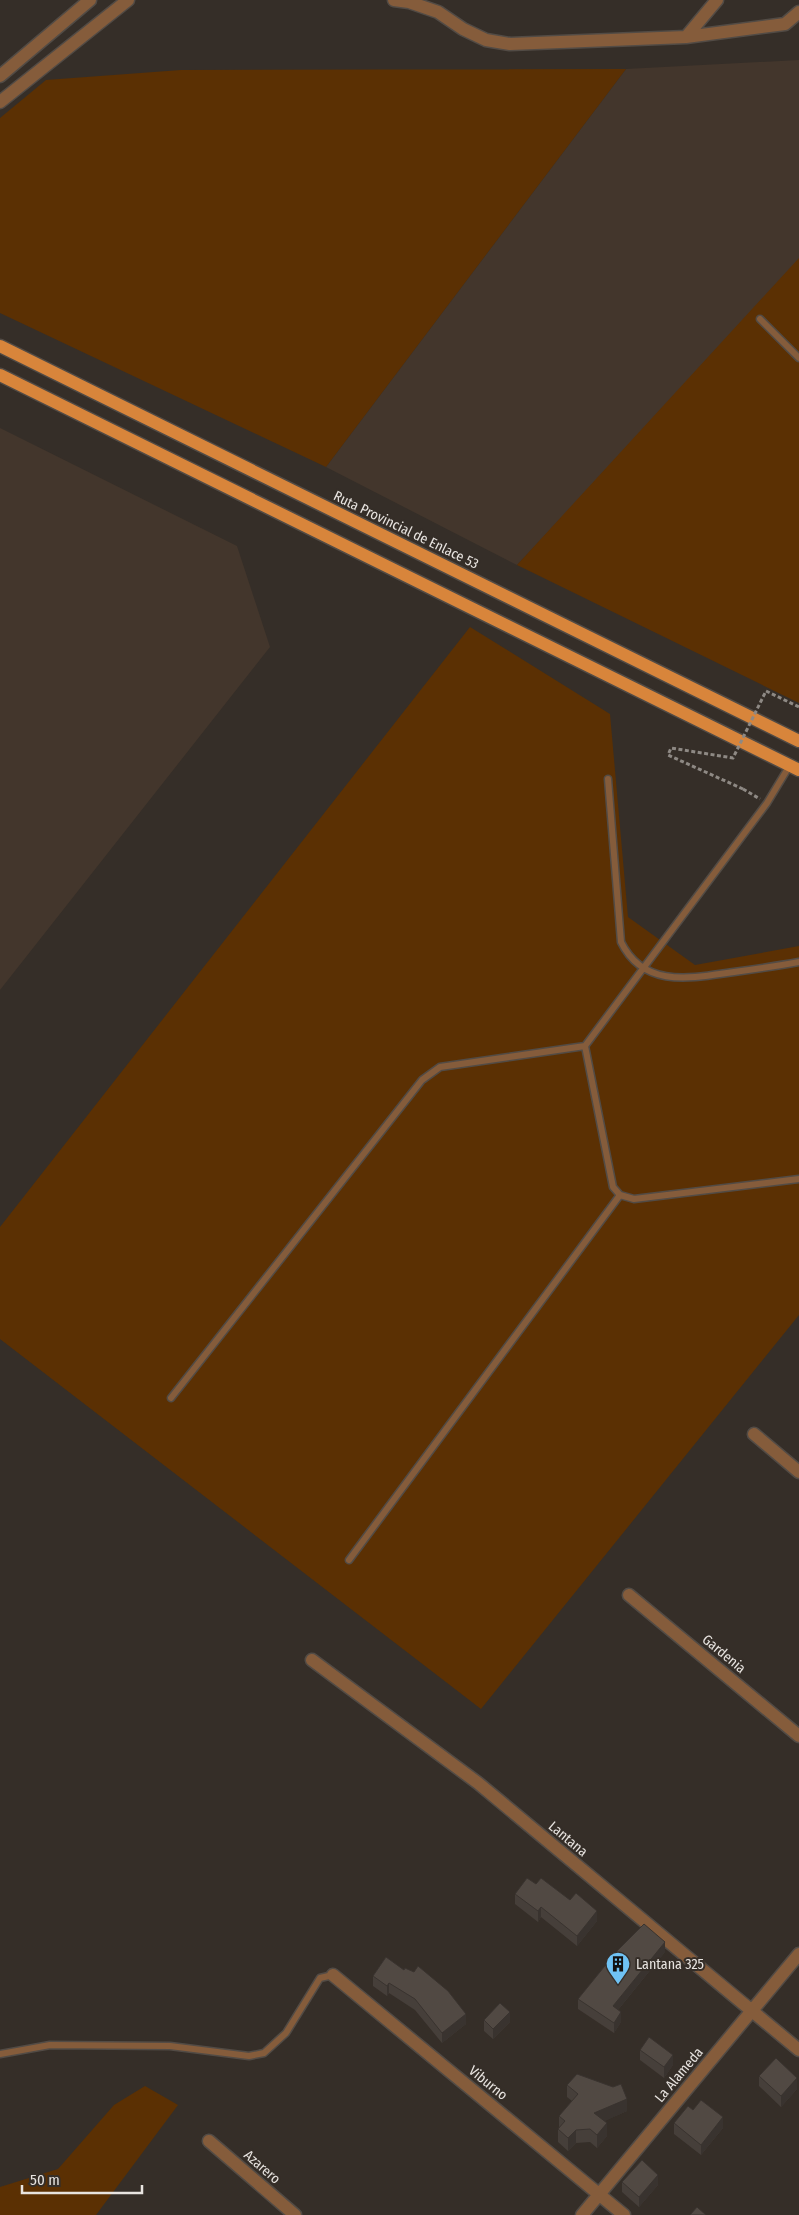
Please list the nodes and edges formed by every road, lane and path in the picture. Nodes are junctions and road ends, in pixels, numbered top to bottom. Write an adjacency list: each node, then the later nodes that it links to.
1 (90, 0): 7 (street)
2 (128, 0): 8 (street)
3 (401, 0): 6 (street)
4 (717, 0): 6 (street)
5 (799, 12): 6 (street)
6 (686, 36)
7 (0, 76)
8 (0, 102)
9 (760, 319): 11 (lane)
10 (0, 346): 14 (main road, Ruta Provincial de Enlace 53)
11 (799, 358)
12 (0, 375): 15 (main road)
13 (799, 707): 17 (path, bridge)
14 (799, 741)
15 (794, 767): 17 (lane)
16 (608, 779): 19 (lane)
17 (767, 803): 19 (lane)
18 (799, 962): 19 (lane)
19 (642, 968): 20 (lane)
20 (585, 1046): 22 (lane); 23 (lane)
21 (799, 1179): 22 (lane)
22 (620, 1195): 26 (lane)
23 (171, 1398)
24 (754, 1434): 25 (street)
25 (799, 1472)
26 (349, 1560)
27 (629, 1595): 29 (street, Gardenia)
28 (312, 1660): 32 (street, Lantana)
29 (799, 1736)
30 (799, 1954): 32 (street, La Alameda)
31 (333, 1975): 34 (lane); 36 (street, Viburno)
32 (752, 2010): 33 (street, Lantana); 36 (street, La Alameda)
33 (799, 2050)
34 (0, 2054)
35 (209, 2141): 37 (street, Azarero)
36 (600, 2194): 38 (street, La Alameda); 39 (street, Viburno)
37 (295, 2215)
38 (582, 2215)
39 (624, 2215)

